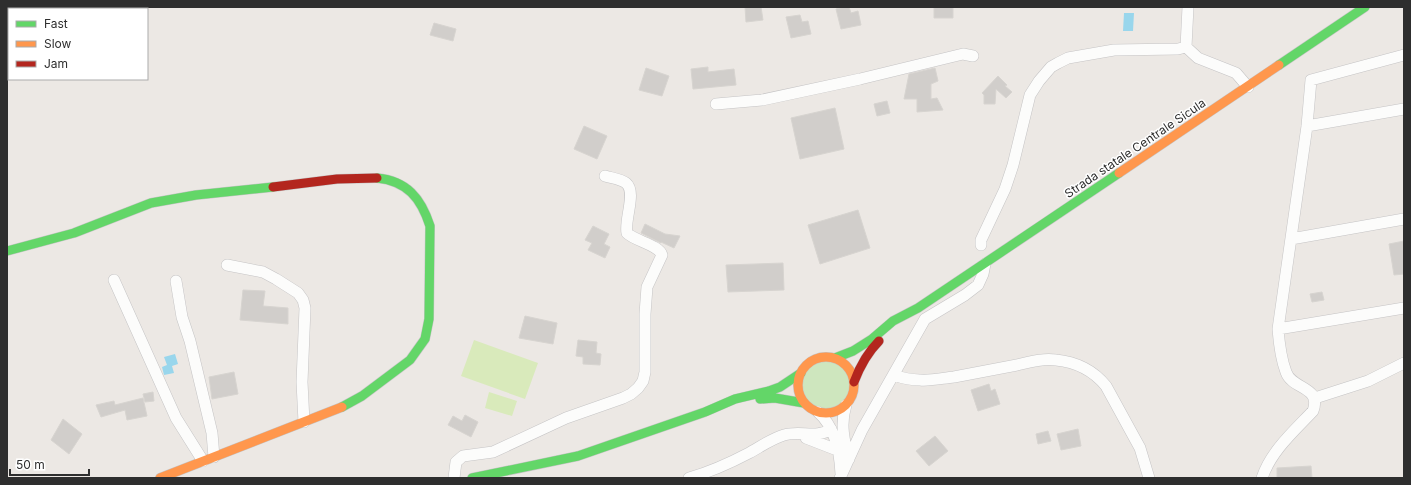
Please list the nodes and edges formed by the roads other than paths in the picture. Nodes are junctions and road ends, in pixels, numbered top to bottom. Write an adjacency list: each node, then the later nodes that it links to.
1 (1188, 7): 3 (street)
2 (1365, 7): 6 (main road, Strada statale Centrale Sicula)
3 (1186, 48): 6 (street); 13 (street)
4 (1404, 55): 9 (street)
5 (973, 56): 7 (street)
6 (1248, 87): 15 (main road, Strada statale Centrale Sicula)
7 (716, 104)
8 (1404, 109): 9 (street)
9 (1307, 126): 12 (street)
10 (605, 176): 41 (street)
11 (1404, 219): 12 (street)
12 (1292, 238): 21 (street)
13 (981, 245)
14 (7, 251): 32 (main road)
15 (985, 264): 19 (main road, Strada statale Centrale Sicula); 25 (street)
16 (227, 265): 32 (street)
17 (114, 280): 38 (street)
18 (176, 281): 36 (street)
19 (918, 308): 22 (main road, Strada statale Centrale Sicula); 26 (main road, Strada statale Centrale Sicula)
20 (1404, 308): 21 (street)
21 (1278, 328): 27 (street)
22 (835, 358): 24 (main road); 26 (main road)
23 (1404, 363): 27 (street)
24 (801, 373): 28 (main road); 30 (main road)
25 (894, 375): 37 (street); 45 (street)
26 (854, 382): 29 (main road)
27 (1315, 398): 46 (street)
28 (804, 402): 30 (main road); 31 (main road)
29 (846, 405): 31 (main road); 37 (street)
30 (705, 412): 39 (main road)
31 (818, 412): 33 (street)
32 (304, 422): 36 (main road)
33 (831, 429): 34 (street); 35 (street)
34 (786, 434): 35 (street); 43 (street)
35 (837, 450): 44 (street)
36 (214, 457): 38 (main road)
37 (849, 459): 44 (street)
38 (203, 461): 40 (main road)
39 (517, 476): 42 (main road)
40 (160, 478)
41 (454, 478)
42 (472, 478)
43 (690, 478)
44 (841, 478)
45 (1148, 478)
46 (1262, 478)

